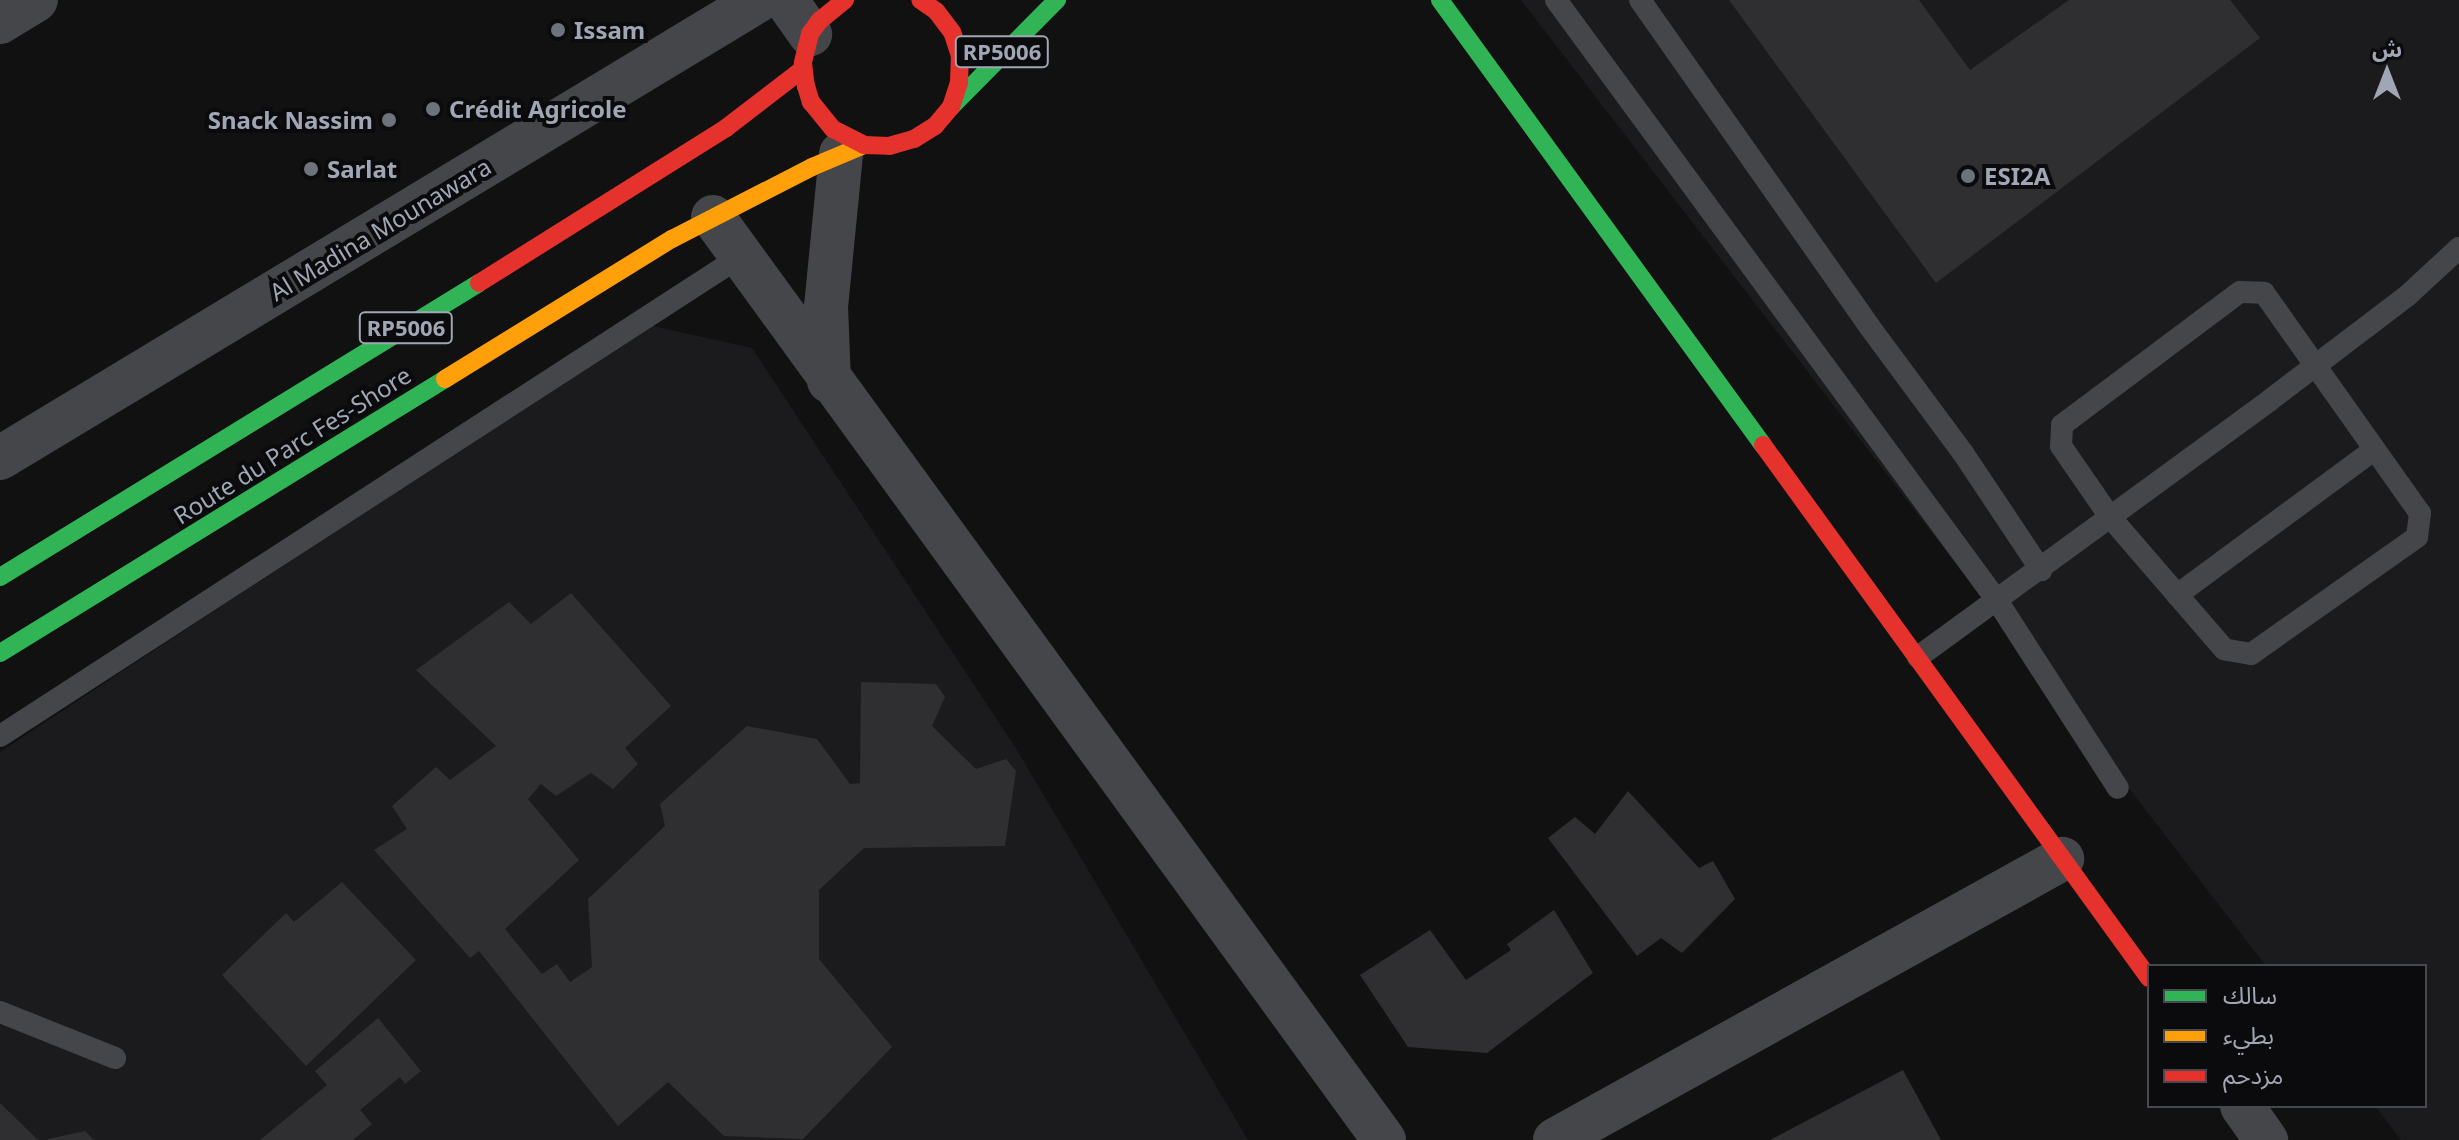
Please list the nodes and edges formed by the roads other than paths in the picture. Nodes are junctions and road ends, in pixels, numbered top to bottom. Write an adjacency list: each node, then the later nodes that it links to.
1 (759, 0): 17 (street, Al Madina Mounawara)
2 (845, 0): 8 (main road, RP5006)
3 (920, 0): 9 (main road, RP5006)
4 (1057, 0): 9 (main road, RP5006)
5 (1440, 0): 24 (main road)
6 (1556, 0): 22 (lane)
7 (1640, 0): 19 (lane)
8 (800, 34): 10 (main road); 20 (main road, Route du Parc Fes-Shore / RP5006)
9 (951, 107): 10 (main road, RP5006)
10 (852, 150): 11 (main road, Route du Parc Fes-Shore / RP5006); 15 (street)
11 (713, 217): 13 (street); 23 (main road, Route du Parc Fes-Shore / RP5006)
12 (2459, 248): 14 (lane)
13 (741, 256): 15 (street); 25 (lane)
14 (2314, 366): 16 (lane); 18 (lane); 18 (lane)
15 (829, 381): 31 (street)
16 (2374, 450): 21 (lane); 21 (lane)
17 (0, 458)
18 (2110, 517): 19 (lane); 21 (lane)
19 (2041, 570): 22 (lane)
20 (0, 577)
21 (2177, 595)
22 (1998, 602): 24 (lane); 26 (lane)
23 (0, 653)
24 (1918, 657): 27 (main road)
25 (0, 736)
26 (2118, 788)
27 (2062, 859): 28 (main road); 32 (street)
28 (2147, 975)
29 (0, 1012): 30 (lane)
30 (115, 1058)
31 (1384, 1140)
32 (1555, 1140)

